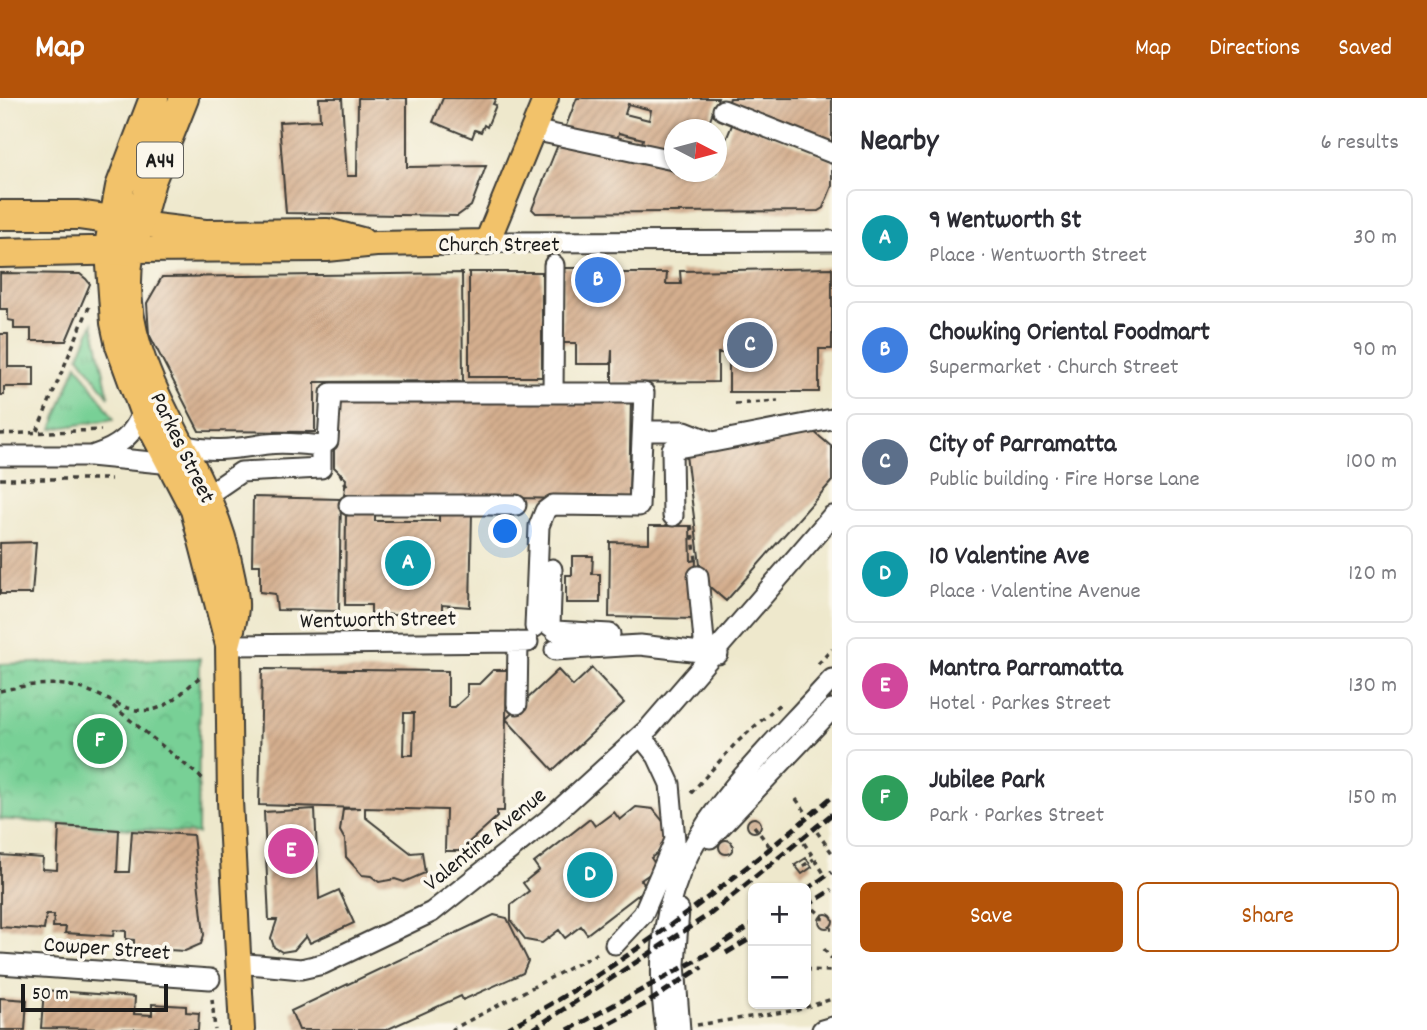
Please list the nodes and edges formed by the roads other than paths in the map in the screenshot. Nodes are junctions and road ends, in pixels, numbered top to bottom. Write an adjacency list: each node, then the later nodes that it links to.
1 (153, 98): 9 (highway, A44)
2 (184, 98): 9 (highway, A44)
3 (546, 98): 5 (main road)
4 (723, 110): 6 (street)
5 (533, 130): 7 (street); 11 (main road)
6 (832, 153)
7 (664, 158)
8 (0, 215): 9 (highway, Church Street)
9 (123, 236): 11 (main road, Church Street); 12 (highway, Church Street); 15 (main road, Parkes Street); 20 (main road, Parkes Street)
10 (832, 241): 11 (street, Church Street)
11 (487, 242)
12 (0, 253)
13 (554, 265): 14 (street)
14 (552, 393): 17 (street); 19 (street)
15 (142, 412): 20 (main road, Parkes Street); 22 (street)
16 (832, 419): 18 (street)
17 (644, 431): 18 (street); 25 (street)
18 (713, 442): 26 (street)
19 (321, 446): 20 (street); 23 (street)
20 (179, 455): 22 (street); 23 (main road, Parkes Street); 31 (main road, Parkes Street)
21 (0, 456): 22 (street)
22 (90, 456)
23 (209, 494): 31 (main road, Parkes Street)
24 (349, 505): 25 (street)
25 (550, 511): 30 (street)
26 (673, 516)
27 (832, 516): 32 (street, Wentworth Street)
28 (832, 530): 32 (street)
29 (698, 576): 32 (street)
30 (540, 636): 31 (street, Wentworth Street); 32 (street, Wentworth Street); 33 (street, Wentworth Street); 36 (street)
31 (228, 645): 40 (main road, Parkes Street)
32 (707, 648): 33 (street, Wentworth Street); 35 (street, Valentine Avenue)
33 (684, 652): 35 (street)
34 (832, 679): 45 (street)
35 (686, 686): 38 (street, Valentine Avenue)
36 (517, 704)
37 (832, 709): 46 (street)
38 (641, 736): 39 (street); 40 (street, Valentine Avenue)
39 (615, 944)
40 (238, 963): 44 (main road, Parkes Street)
41 (0, 964): 42 (street, Cowper Street)
42 (210, 979)
43 (832, 1027): 47 (street)
44 (242, 1030)
45 (666, 1030)
46 (680, 1030)
47 (822, 1030)

